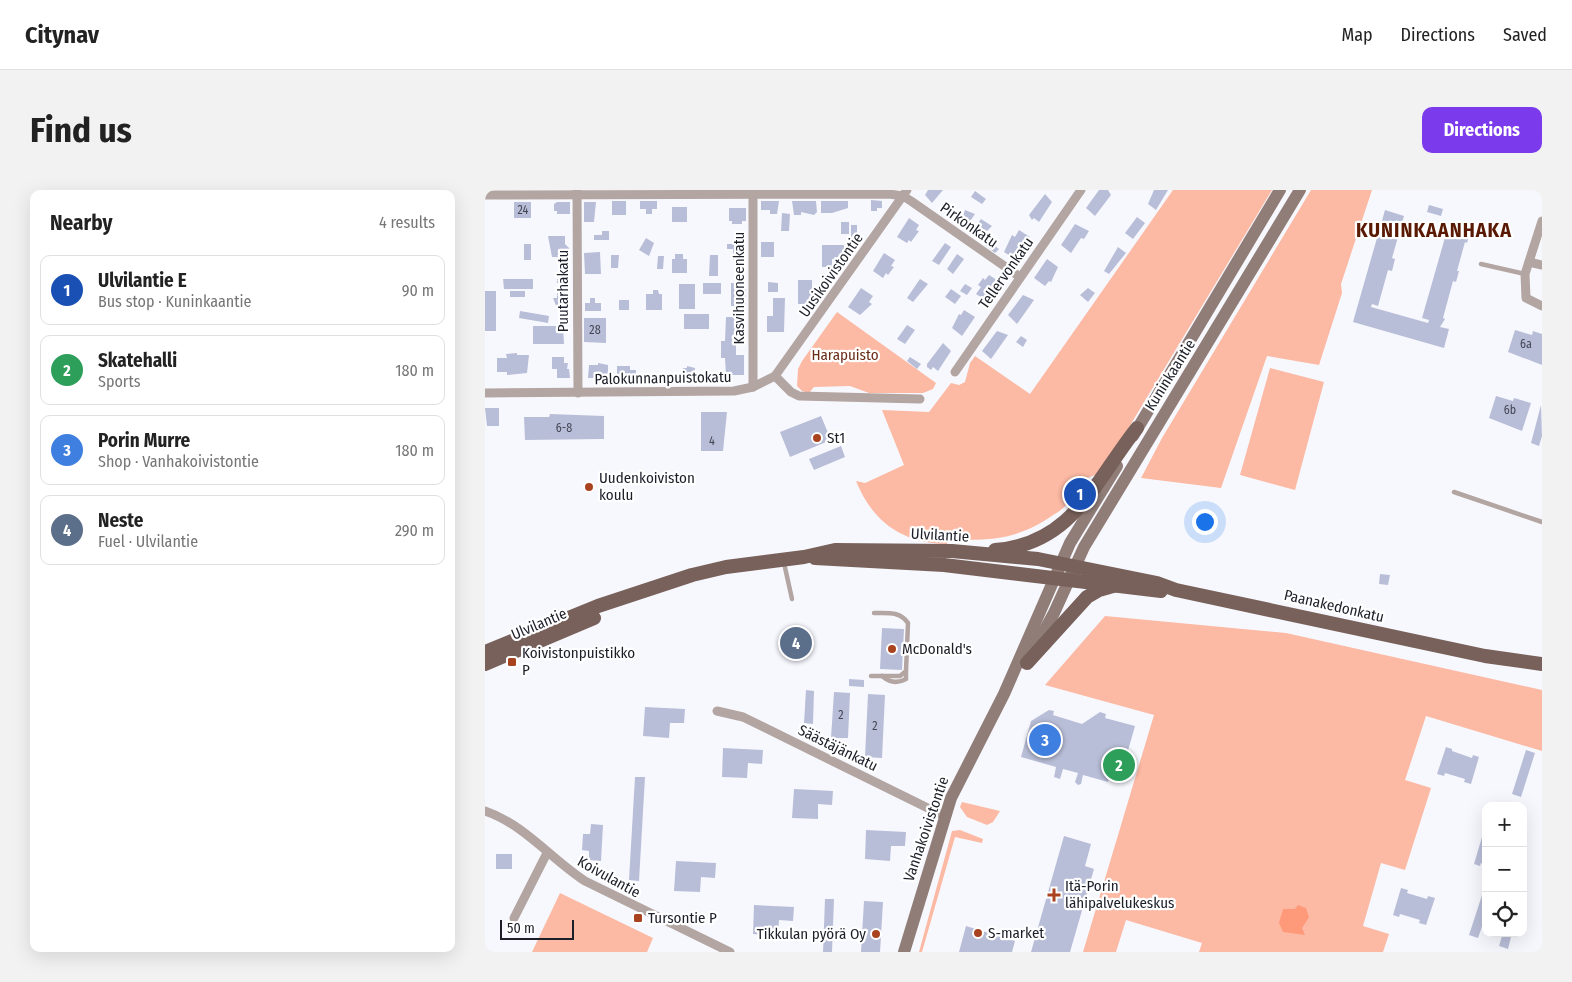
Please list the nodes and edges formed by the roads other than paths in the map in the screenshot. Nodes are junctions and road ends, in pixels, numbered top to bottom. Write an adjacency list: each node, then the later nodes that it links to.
1 (1081, 190): 12 (street, Tellervonkatu)
2 (1280, 190): 21 (main road, Kuninkaantie)
3 (1300, 190): 28 (main road, Kuninkaantie)
4 (577, 192): 5 (street); 7 (street); 19 (street, Puutarhakatu)
5 (753, 192): 6 (street); 17 (street, Kasvihuoneenkatu)
6 (905, 193): 12 (street, Pirkonkatu); 16 (street, Uusikoivistontie)
7 (485, 195)
8 (1542, 221): 9 (street)
9 (1529, 262): 11 (street); 13 (street)
10 (1481, 264): 13 (lane)
11 (1542, 265)
12 (1020, 277): 15 (street, Tellervonkatu)
13 (1525, 278): 14 (street)
14 (1542, 306)
15 (955, 372)
16 (775, 376): 17 (street, Palokunnanpuistokatu); 20 (street)
17 (753, 387): 19 (street, Palokunnanpuistokatu)
18 (485, 393): 19 (street, Palokunnanpuistokatu)
19 (577, 393)
20 (920, 399)
21 (1137, 428): 24 (main road); 27 (main road, Kuninkaantie)
22 (1454, 492): 23 (lane)
23 (1542, 522)
24 (952, 551): 25 (main road, Ulvilantie); 27 (main road, Ulvilantie)
25 (804, 557): 26 (main road, Ulvilantie); 29 (main road, Ulvilantie)
26 (783, 559): 31 (main road, Ulvilantie); 33 (lane)
27 (1060, 564): 28 (main road, Ulvilantie); 29 (main road, Vanhakoivistontie)
28 (1072, 573): 29 (main road, Ulvilantie); 30 (main road, Paanakedonkatu); 32 (main road, Paanakedonkatu); 37 (main road, Vanhakoivistontie)
29 (1055, 577): 42 (main road, Vanhakoivistontie)
30 (1115, 586): 32 (main road, Paanakedonkatu); 37 (main road)
31 (660, 587): 35 (main road, Ulvilantie); 38 (main road, Ulvilantie)
32 (1176, 590): 36 (main road, Paanakedonkatu)
33 (792, 599)
34 (874, 613): 41 (lane)
35 (485, 652)
36 (1485, 656): 39 (main road, Paanakedonkatu); 40 (main road, Paanakedonkatu)
37 (1027, 663): 42 (main road, Vanhakoivistontie)
38 (485, 664)
39 (1542, 664)
40 (1542, 673)
41 (871, 676)
42 (1004, 694): 45 (main road, Vanhakoivistontie)
43 (717, 711): 45 (street, Säästäjänkatu)
44 (485, 811): 46 (street, Koivulantie)
45 (944, 816): 49 (main road, Vanhakoivistontie)
46 (547, 853): 47 (street); 48 (street, Koivulantie)
47 (514, 918)
48 (729, 952)
49 (904, 952)

